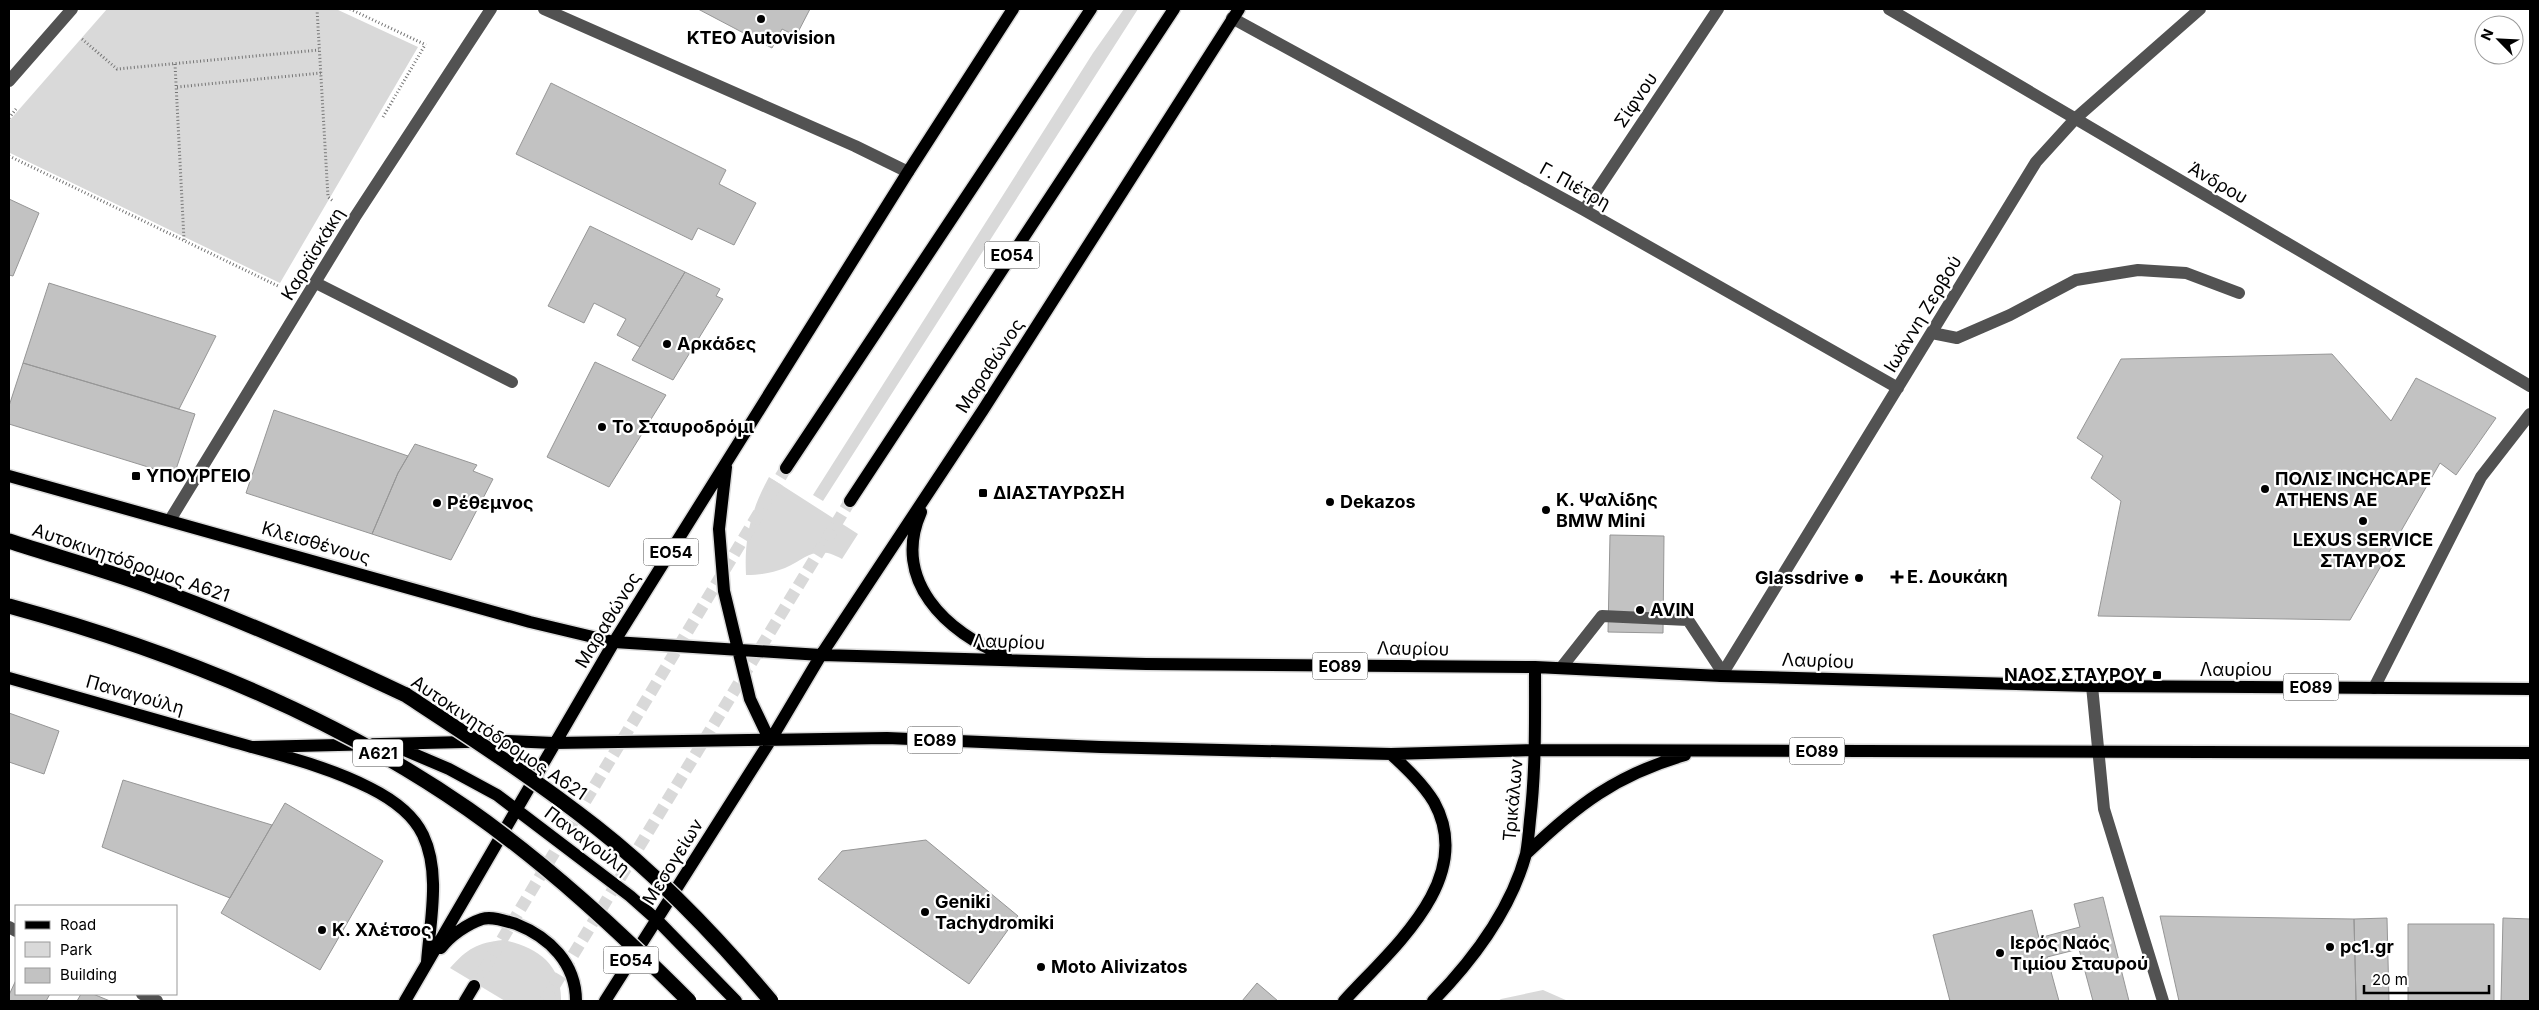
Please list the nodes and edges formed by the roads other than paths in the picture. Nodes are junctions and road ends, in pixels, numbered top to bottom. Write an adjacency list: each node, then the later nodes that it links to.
1 (72, 9): 11 (street)
2 (490, 9): 15 (street, Καραϊσκάκη)
3 (544, 9): 13 (street)
4 (1013, 9): 13 (main road, Μαραθώνος / ΕΟ54)
5 (1091, 9): 23 (main road)
6 (1174, 9): 26 (main road, ΕΟ54)
7 (1718, 9): 14 (street, Σίφνου)
8 (1889, 9): 12 (street, Άνδρου)
9 (2200, 9): 12 (street, Ιωάννη Ζερβού)
10 (1236, 14): 14 (street, Γ. Πιέτρη); 25 (main road, Μαραθώνος / ΕΟ54)
11 (9, 81)
12 (2076, 118): 17 (street, Ιωάννη Ζερβού); 19 (street, Άνδρου)
13 (908, 172): 22 (main road, Μαραθώνος / ΕΟ54)
14 (1584, 210): 20 (street, Γ. Πιέτρη)
15 (316, 283): 18 (street); 27 (street, Καραϊσκάκη)
16 (2239, 293): 17 (street)
17 (1932, 333): 20 (street, Ιωάννη Ζερβού)
18 (512, 382)
19 (2530, 386)
20 (1898, 388): 36 (street, Ιωάννη Ζερβού)
21 (2530, 414): 39 (street)
22 (727, 462): 30 (main road, Μαραθώνος / ΕΟ54); 31 (main road)
23 (786, 468)
24 (9, 476): 27 (main road, Κλεισθένους)
25 (936, 480): 32 (main road, Μαραθώνος / ΕΟ54); 33 (main road)
26 (850, 501)
27 (170, 520): 30 (main road, Κλεισθένους)
28 (9, 541): 63 (highway, Αυτοκινητόδρομος Α621, bridge)
29 (9, 606): 61 (highway, Α621, bridge)
30 (614, 642): 31 (main road, Λαυρίου / ΕΟ89); 43 (main road, Μαραθώνος / ΕΟ54)
31 (737, 649): 32 (main road, Λαυρίου / ΕΟ89); 41 (main road)
32 (821, 655): 33 (main road, Λαυρίου / ΕΟ89); 41 (main road, Μαραθώνος / ΕΟ54)
33 (1015, 660): 34 (main road, Λαυρίου / ΕΟ89)
34 (1535, 668): 35 (main road, Λαυρίου / ΕΟ89); 45 (main road, Τρικάλων)
35 (1561, 668): 36 (main road, Λαυρίου / ΕΟ89); 36 (street)
36 (1722, 674): 38 (main road, Λαυρίου / ΕΟ89)
37 (9, 678): 44 (main road, Παναγούλη)
38 (2092, 686): 39 (main road, Λαυρίου / ΕΟ89); 47 (street)
39 (2374, 688): 40 (main road, Λαυρίου / ΕΟ89)
40 (2530, 689)
41 (770, 741): 43 (main road, ΕΟ89); 49 (main road, ΕΟ89); 52 (main road, Μεσογείων / ΕΟ54)
42 (391, 744): 43 (main road); 44 (main road); 50 (main road, Παναγούλη)
43 (554, 744): 50 (main road, ΕΟ54)
44 (251, 747): 53 (main road, Παναγούλη)
45 (1536, 750): 46 (main road, ΕΟ89); 49 (main road, ΕΟ89); 51 (main road, Τρικάλων)
46 (1698, 751): 47 (main road, ΕΟ89); 51 (main road)
47 (2098, 753): 48 (main road, ΕΟ89); 66 (street)
48 (2530, 753)
49 (1391, 754): 64 (main road)
50 (516, 809): 52 (main road, Παναγούλη); 53 (main road, ΕΟ54)
51 (1526, 854): 65 (main road)
52 (657, 920): 60 (main road, Μεσογείων / ΕΟ54); 62 (main road, Παναγούλη)
53 (426, 967): 57 (main road, ΕΟ54); 59 (main road)
54 (474, 986): 58 (main road)
55 (144, 995): 56 (street)
56 (157, 1001)
57 (405, 1001)
58 (465, 1001)
59 (576, 1001)
60 (605, 1001)
61 (688, 1001)
62 (736, 1001)
63 (771, 1001)
64 (1344, 1001)
65 (1433, 1001)
66 (2163, 1001)

